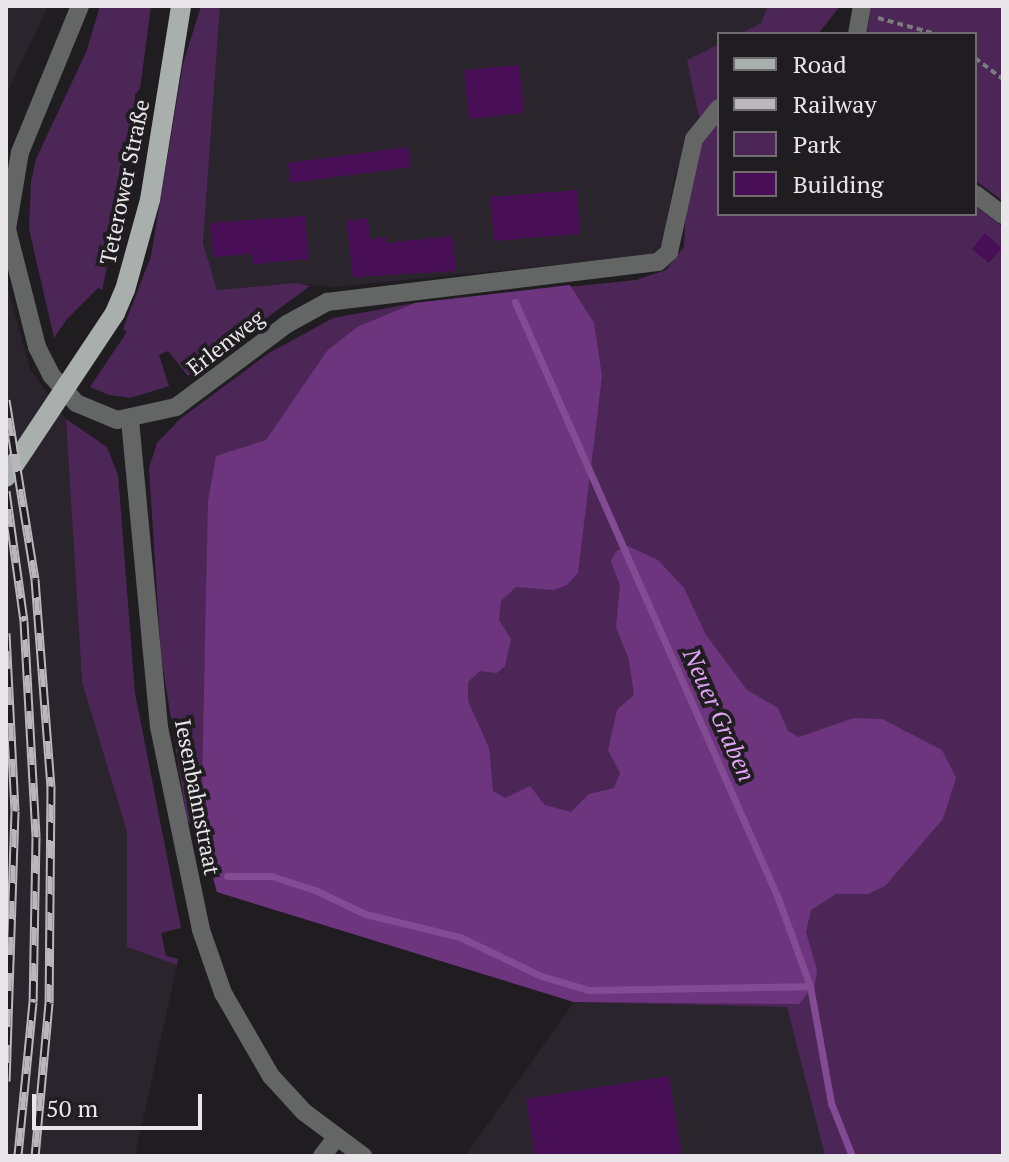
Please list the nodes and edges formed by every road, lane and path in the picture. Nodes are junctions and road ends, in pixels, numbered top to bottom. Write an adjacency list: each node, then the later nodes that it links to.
1 (80, 6): 10 (street)
2 (181, 6): 11 (main road, Teterower Straße)
3 (860, 19): 4 (path)
4 (926, 32)
5 (977, 60): 6 (path)
6 (1003, 79)
7 (717, 110): 10 (street, Erlenweg)
8 (977, 196): 9 (street)
9 (1003, 215)
10 (130, 420): 12 (street, Iesenbahnstraat)
11 (6, 477)
12 (336, 1138): 13 (street); 14 (street, Iesenbahnstraat)
13 (322, 1156)
14 (363, 1156)

